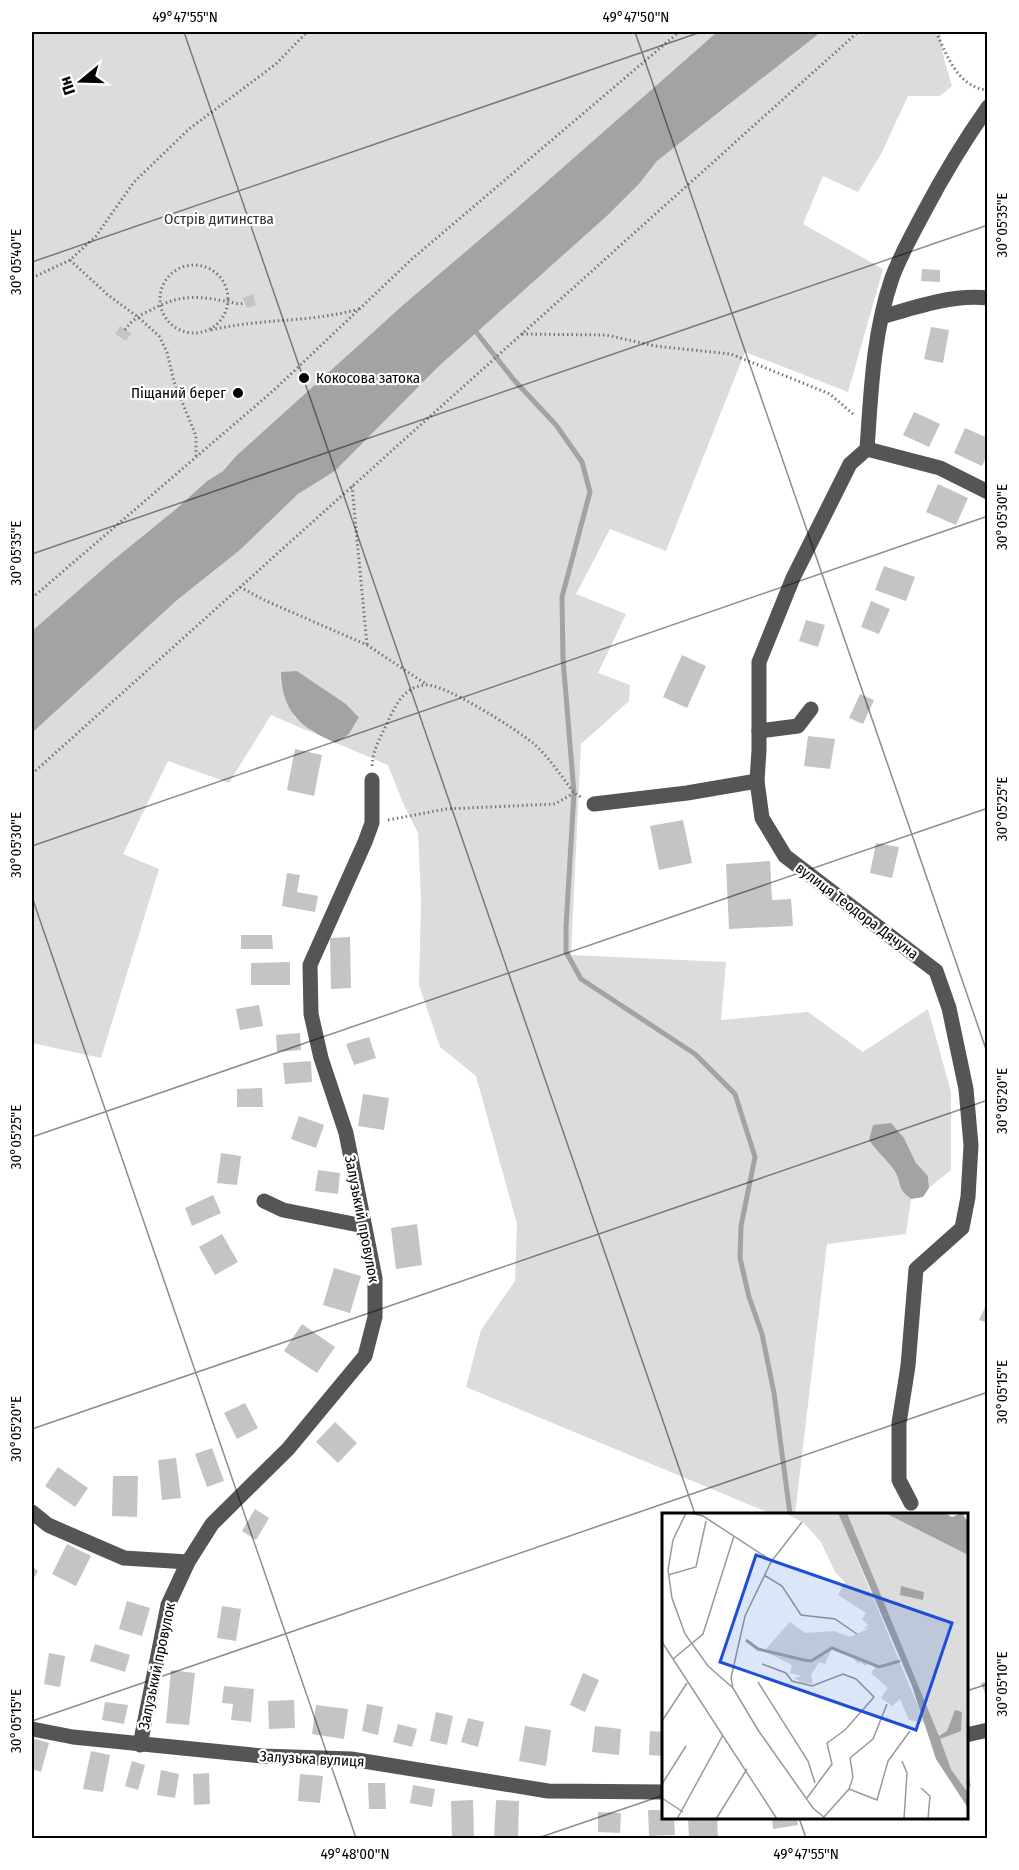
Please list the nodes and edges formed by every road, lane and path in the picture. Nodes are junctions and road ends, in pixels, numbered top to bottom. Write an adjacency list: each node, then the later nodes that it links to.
1 (307, 32): 7 (path)
2 (679, 32): 13 (path)
3 (858, 32): 18 (path)
4 (936, 32): 5 (path)
5 (987, 90)
6 (987, 107): 15 (street)
7 (70, 260): 8 (path); 14 (path)
8 (32, 278)
9 (987, 298): 15 (street)
10 (228, 301): 11 (path); 12 (path); 12 (path); 17 (path)
11 (245, 303)
12 (160, 305): 14 (path); 17 (path)
13 (360, 308): 17 (path); 21 (path)
14 (138, 317): 16 (path); 21 (path)
15 (882, 317): 19 (street)
16 (125, 330)
17 (210, 330)
18 (521, 334): 19 (path); 22 (path)
19 (868, 428): 20 (street)
20 (867, 449): 23 (street); 29 (street, вулиця Теодора Дячуна)
21 (196, 457): 25 (path)
22 (352, 486): 24 (path); 26 (path)
23 (987, 492)
24 (240, 587): 26 (path); 30 (path)
25 (32, 598)
26 (367, 645): 27 (path)
27 (426, 684): 31 (path); 33 (path)
28 (811, 709): 29 (street)
29 (759, 731): 32 (street, вулиця Теодора Дячуна)
30 (32, 774)
31 (372, 780): 35 (street, Залузький провулок)
32 (757, 781): 34 (street); 38 (street, вулиця Теодора Дячуна)
33 (574, 793): 34 (path); 35 (path)
34 (594, 804)
35 (372, 823): 37 (street, Залузький провулок)
36 (264, 1201): 37 (street)
37 (363, 1226): 40 (street, Залузький провулок)
38 (910, 1503)
39 (32, 1512): 40 (street)
40 (188, 1562): 44 (street, Залузький провулок)
41 (32, 1729): 44 (street, Залузька вулиця)
42 (987, 1731): 43 (street)
43 (968, 1735)
44 (140, 1745): 45 (street, Залузька вулиця)
45 (662, 1792)

